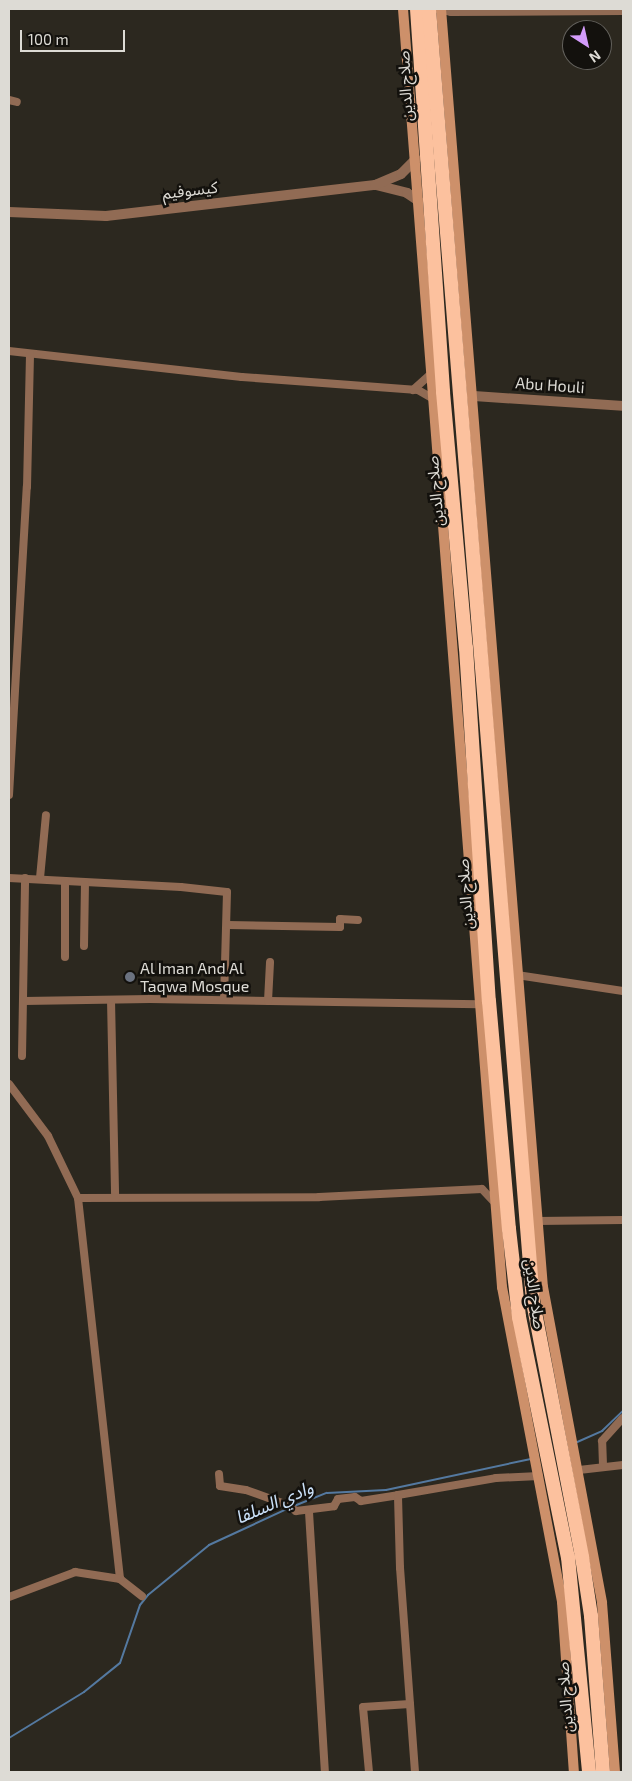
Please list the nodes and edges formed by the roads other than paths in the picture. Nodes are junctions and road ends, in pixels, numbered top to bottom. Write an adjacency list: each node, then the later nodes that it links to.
1 (402, 9): 5 (main road)
2 (417, 9): 16 (highway, صلاح الدين)
3 (438, 9): 4 (street); 13 (main road); 17 (highway, صلاح الدين)
4 (623, 11)
5 (416, 158): 6 (street, كيسوفيم); 7 (main road)
6 (375, 185): 7 (street, كيسوفيم); 8 (street, كيسوفيم)
7 (418, 202): 11 (main road)
8 (9, 212)
9 (9, 351): 10 (street)
10 (30, 354): 12 (street); 18 (street)
11 (432, 374): 12 (street); 14 (main road)
12 (413, 390): 14 (street)
13 (474, 396): 15 (street, Abu Houli); 33 (main road)
14 (432, 398): 39 (main road)
15 (623, 406)
16 (462, 613): 17 (highway); 19 (highway, صلاح الدين)
17 (478, 613): 20 (highway, صلاح الدين)
18 (10, 728): 21 (street)
19 (473, 749): 20 (highway); 51 (highway, صلاح الدين)
20 (488, 757): 50 (highway, صلاح الدين)
21 (9, 795)
22 (46, 815): 25 (street)
23 (9, 878): 24 (street)
24 (25, 878): 25 (street); 37 (street)
25 (40, 878): 26 (street)
26 (65, 882): 27 (street); 31 (street)
27 (85, 883): 29 (street); 30 (street)
28 (358, 920): 29 (street)
29 (228, 925): 36 (street)
30 (84, 946)
31 (65, 957)
32 (270, 962): 38 (street)
33 (517, 975): 34 (street); 48 (main road)
34 (623, 992)
35 (111, 1000): 36 (street); 37 (street); 44 (street)
36 (224, 1000): 38 (street)
37 (24, 1001): 40 (street)
38 (268, 1001): 39 (street)
39 (479, 1004): 42 (main road)
40 (22, 1056)
41 (9, 1084): 45 (street)
42 (493, 1169): 43 (street); 46 (main road)
43 (482, 1189): 44 (street); 46 (street)
44 (115, 1196): 45 (street)
45 (78, 1198): 60 (street)
46 (496, 1204): 51 (main road)
47 (623, 1220): 48 (street)
48 (537, 1221): 50 (main road)
49 (623, 1418): 52 (street)
50 (566, 1435): 54 (highway, صلاح الدين)
51 (538, 1440): 56 (highway, صلاح الدين)
52 (603, 1465): 53 (street); 54 (street)
53 (623, 1465)
54 (574, 1469): 59 (highway, صلاح الدين); 70 (main road)
55 (218, 1474): 58 (street)
56 (545, 1475): 57 (street); 59 (highway, صلاح الدين); 67 (main road)
57 (398, 1495): 58 (street); 63 (street)
58 (309, 1512): 64 (street)
59 (575, 1557): 68 (highway, صلاح الدين); 69 (highway, صلاح الدين)
60 (120, 1579): 61 (street); 62 (street)
61 (142, 1596)
62 (9, 1597)
63 (410, 1704): 65 (street); 66 (street)
64 (325, 1772)
65 (369, 1772)
66 (415, 1772)
67 (574, 1772)
68 (589, 1772)
69 (603, 1772)
70 (615, 1772)

